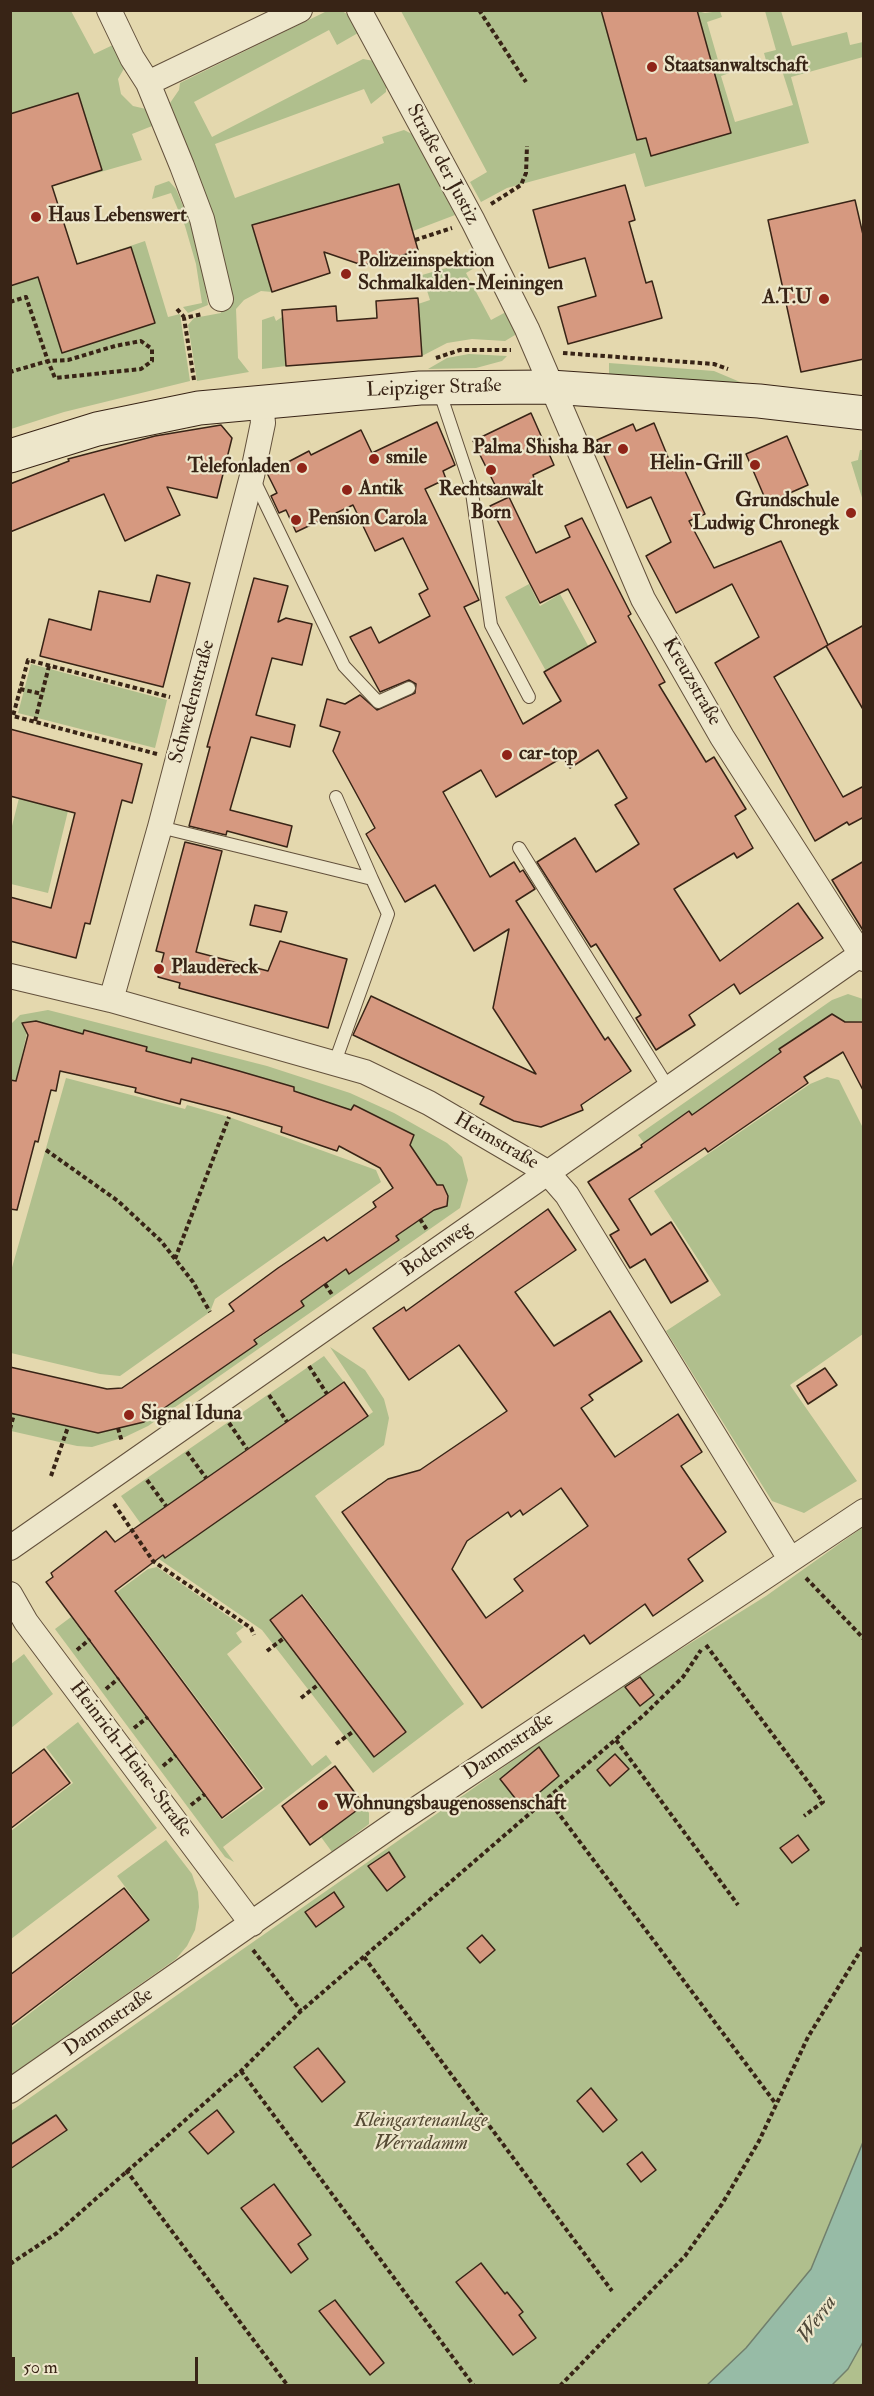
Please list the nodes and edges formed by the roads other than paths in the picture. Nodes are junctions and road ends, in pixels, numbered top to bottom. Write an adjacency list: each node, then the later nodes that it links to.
1 (109, 10): 4 (street)
2 (300, 10): 4 (street)
3 (359, 10): 7 (street, Straße der Justiz)
4 (148, 83): 5 (street)
5 (220, 299)
6 (434, 374): 7 (main road, Leipziger Straße); 8 (main road, Leipziger Straße); 13 (lane)
7 (550, 387): 9 (main road, Leipziger Straße); 18 (street, Kreuzstraße)
8 (261, 402): 10 (main road, Leipziger Straße); 11 (street, Schwedenstraße)
9 (864, 413)
10 (10, 456)
11 (252, 476): 12 (lane); 15 (street, Schwedenstraße)
12 (409, 687)
13 (529, 697)
14 (336, 797): 17 (lane)
15 (160, 827): 17 (lane); 20 (street, Schwedenstraße)
16 (519, 848): 22 (lane)
17 (372, 879): 21 (lane)
18 (862, 955): 22 (street, Bodenweg)
19 (10, 976): 20 (street, Heimstraße)
20 (111, 1000): 21 (street, Heimstraße)
21 (335, 1062): 23 (street, Heimstraße)
22 (669, 1089): 23 (street, Bodenweg)
23 (547, 1172): 25 (street, Bodenweg); 26 (street, Heimstraße)
24 (864, 1511): 26 (street, Dammstraße)
25 (10, 1548)
26 (790, 1559): 28 (street, Dammstraße)
27 (10, 1594): 28 (street, Heinrich-Heine-Straße)
28 (246, 1928): 29 (street, Dammstraße)
29 (10, 2091)

